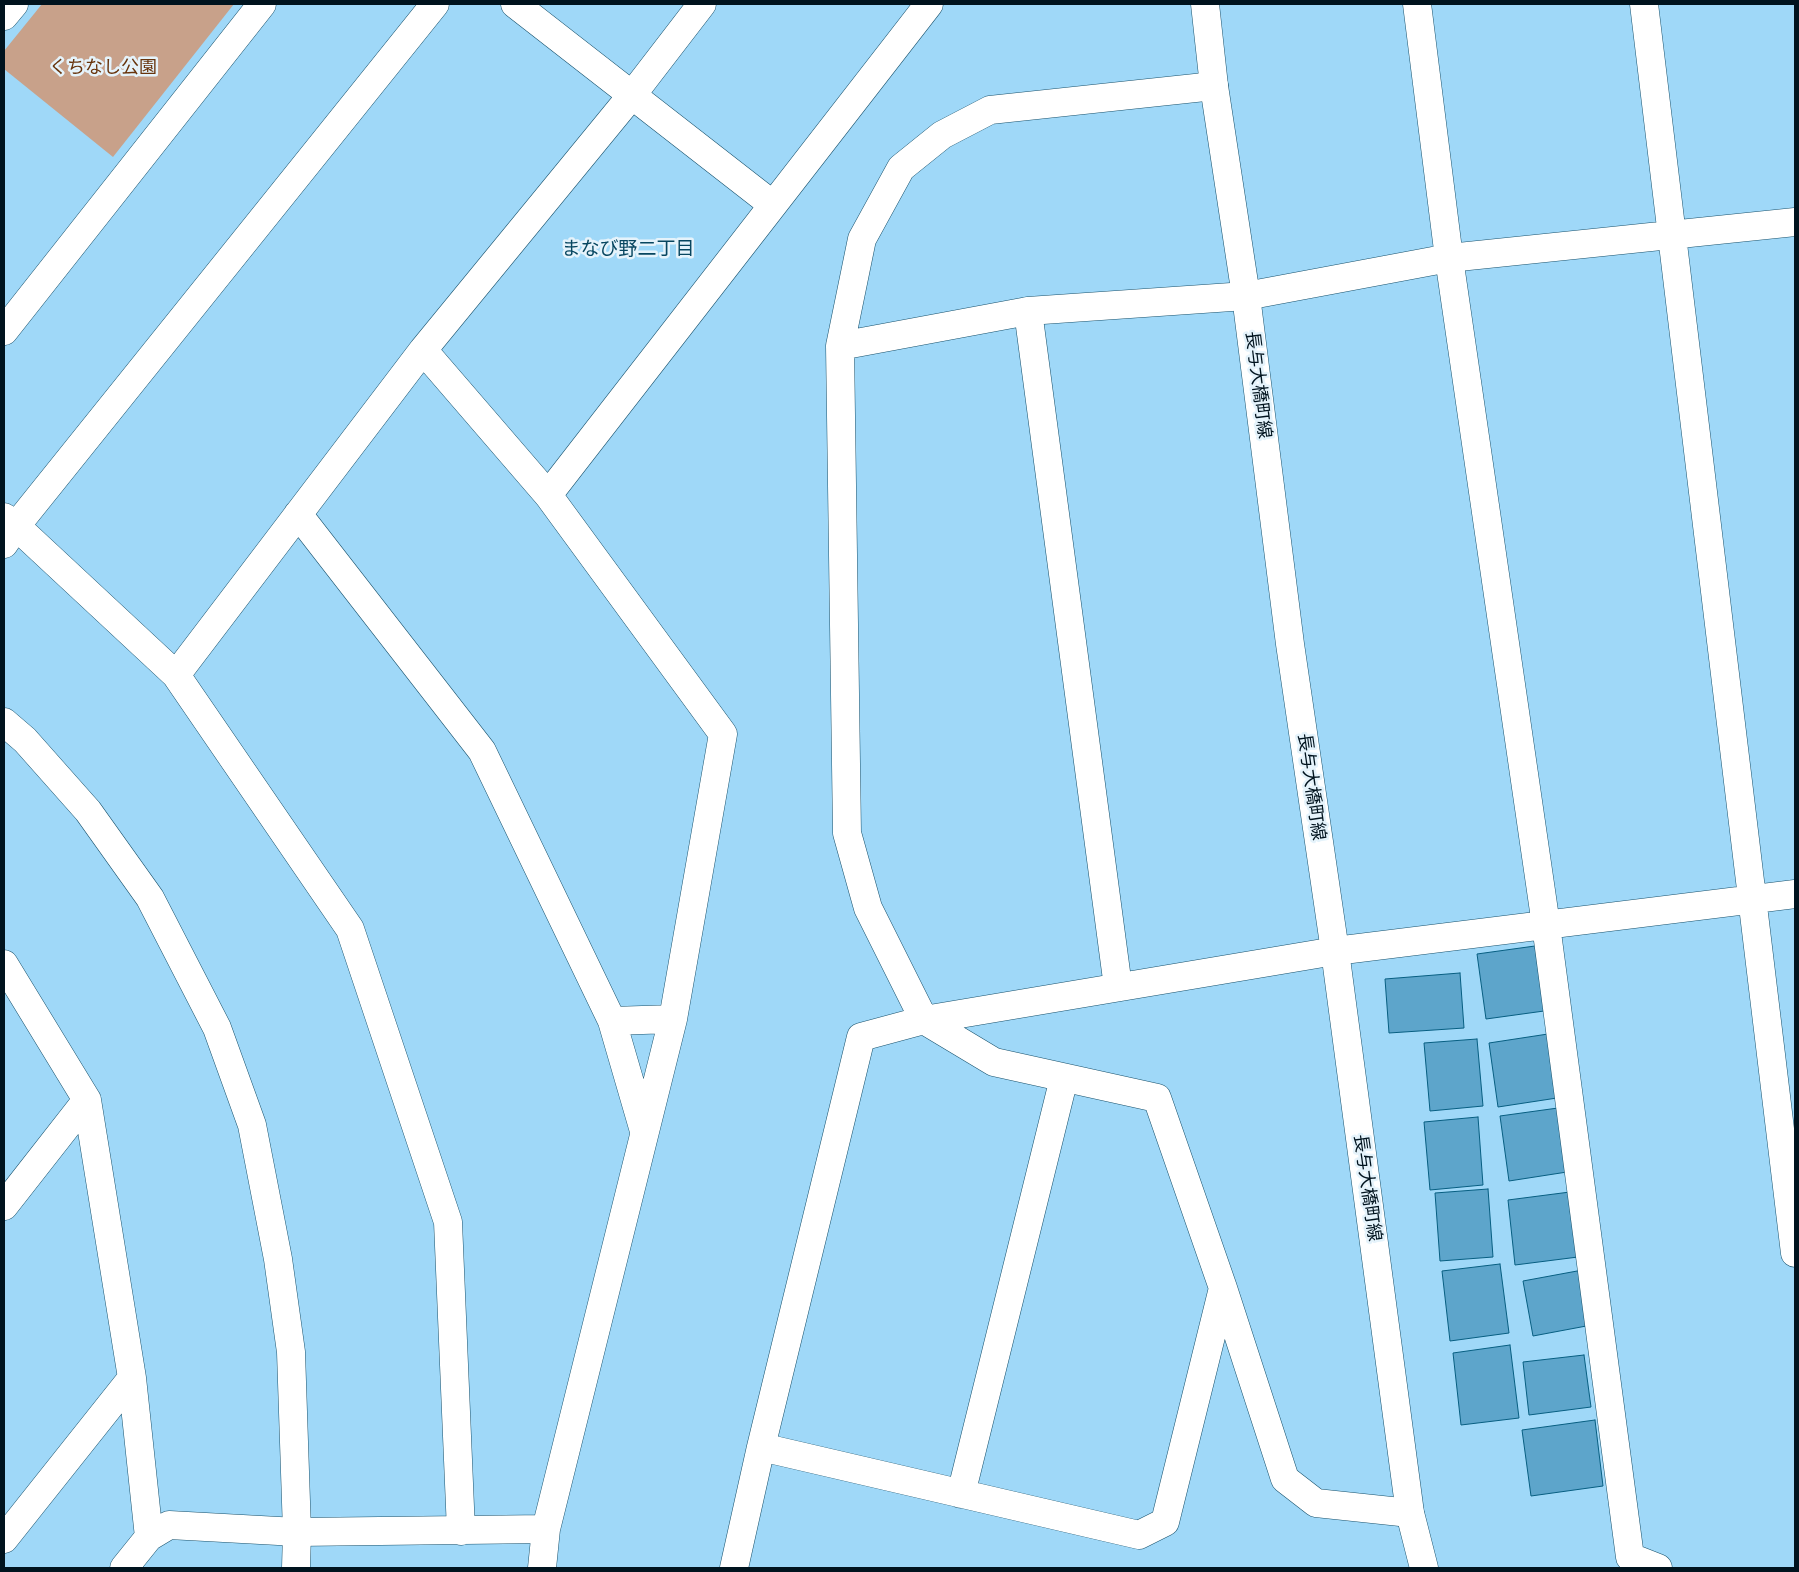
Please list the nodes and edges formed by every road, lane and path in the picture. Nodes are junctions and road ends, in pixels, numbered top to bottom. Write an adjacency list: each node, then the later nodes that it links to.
1 (14, 4): 10 (street)
2 (262, 4): 19 (street)
3 (435, 4): 24 (street)
4 (515, 4): 12 (street)
5 (702, 4): 12 (street)
6 (929, 4): 13 (street)
7 (1204, 4): 11 (street, 長与大橋町線)
8 (1417, 4): 16 (street)
9 (1644, 4): 15 (street)
10 (4, 16)
11 (1214, 86): 17 (street, 長与大橋町線); 20 (street)
12 (632, 95): 13 (street); 21 (street)
13 (773, 205): 22 (street)
14 (1795, 222): 15 (street)
15 (1672, 235): 16 (street); 28 (street)
16 (1449, 258): 17 (street); 29 (street)
17 (1246, 296): 18 (street); 30 (street, 長与大橋町線)
18 (1028, 311): 20 (street); 32 (street)
19 (4, 331)
20 (840, 346): 34 (street)
21 (423, 350): 22 (street); 23 (street)
22 (548, 495): 33 (street)
23 (298, 514): 25 (street); 35 (street)
24 (8, 529): 25 (street)
25 (176, 675): 47 (street)
26 (4, 722): 48 (street)
27 (1795, 894): 28 (street)
28 (1752, 899): 29 (street); 40 (street)
29 (1546, 925): 30 (street); 56 (street)
30 (1335, 951): 32 (street); 45 (street, 長与大橋町線)
31 (4, 964): 37 (street)
32 (1118, 988): 34 (street)
33 (673, 1019): 35 (street); 38 (street)
34 (924, 1020): 36 (street); 43 (street)
35 (612, 1021): 38 (street)
36 (1064, 1078): 41 (street); 44 (street)
37 (87, 1100): 39 (street); 42 (street)
38 (645, 1132): 46 (street)
39 (4, 1206)
40 (1795, 1253)
41 (1223, 1288): 44 (street); 45 (street)
42 (132, 1378): 49 (street); 50 (street)
43 (761, 1447): 44 (street); 54 (street)
44 (961, 1494)
45 (1410, 1512): 55 (street, 長与大橋町線)
46 (546, 1529): 47 (street); 53 (street)
47 (461, 1531): 48 (street)
48 (297, 1532): 49 (street); 52 (street)
49 (148, 1536): 51 (street)
50 (4, 1539)
51 (124, 1568)
52 (296, 1568)
53 (542, 1568)
54 (734, 1568)
55 (1424, 1568)
56 (1658, 1568)

